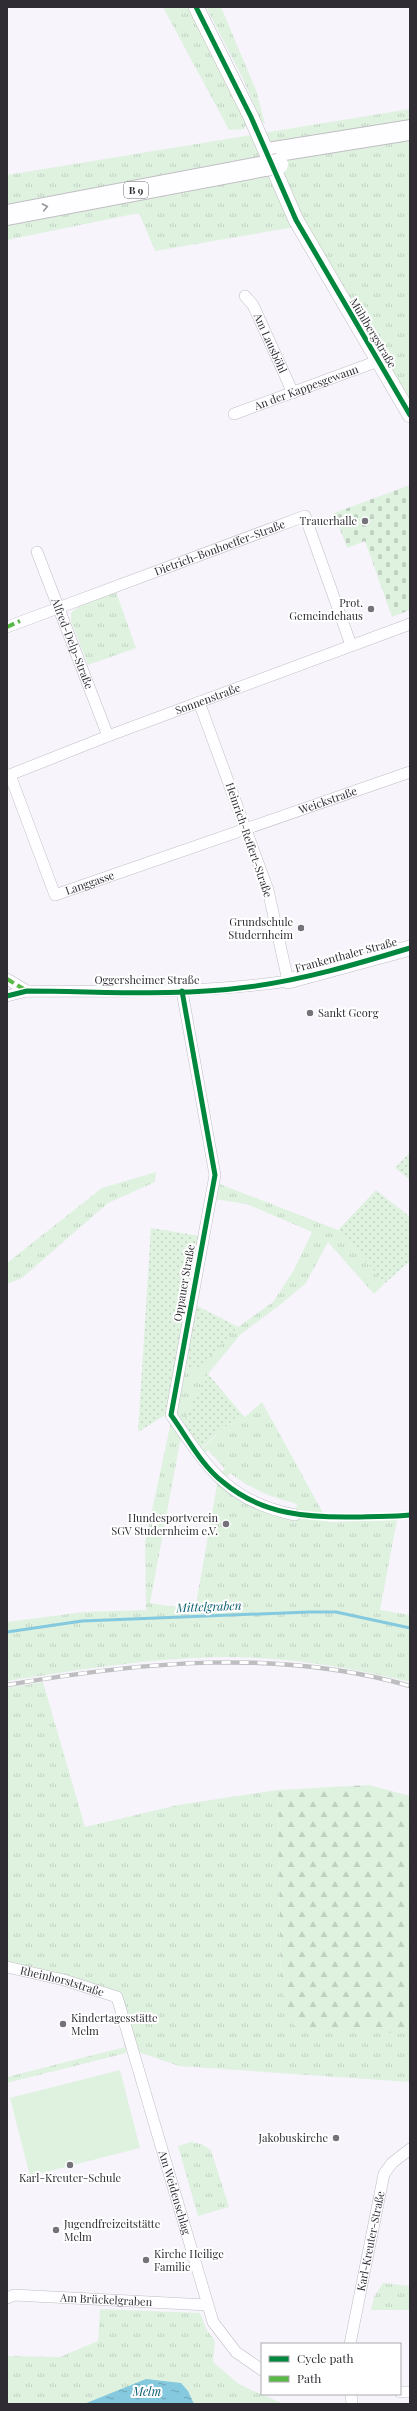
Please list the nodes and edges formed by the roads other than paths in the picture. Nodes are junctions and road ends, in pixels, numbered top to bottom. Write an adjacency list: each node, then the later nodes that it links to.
1 (196, 7): 8 (street, Mühlbergstraße)
2 (410, 130): 4 (highway, B 9)
3 (410, 143): 4 (highway, B 9)
4 (269, 159): 5 (highway, B 9); 6 (highway, B 9, one-way to 4)
5 (7, 202)
6 (7, 215)
7 (245, 296): 9 (street, Am Lausböhl)
8 (378, 361): 9 (street, An der Kappesgewann); 11 (street, Mühlbergstraße)
9 (293, 392): 10 (street, An der Kappesgewann)
10 (234, 414)
11 (410, 416)
12 (37, 552): 13 (street, Alfred-Delp-Straße)
13 (58, 607): 15 (street, Dietrich-Bonhoeffer-Straße); 16 (street, Dietrich-Bonhoeffer-Straße); 18 (street, Alfred-Delp-Straße)
14 (410, 624): 16 (street, Sonnenstraße)
15 (7, 627)
16 (351, 645): 17 (street, Sonnenstraße)
17 (199, 702): 18 (street, Sonnenstraße); 21 (street, Heinrich-Reffert-Straße)
18 (108, 736): 20 (street, Sonnenstraße)
19 (410, 772): 21 (street, Weickstraße)
20 (9, 776): 21 (street, Langgasse)
21 (246, 829): 24 (street, Heinrich-Reffert-Straße)
22 (410, 948): 24 (street, Frankenthaler Straße)
23 (7, 979): 25 (street)
24 (288, 981): 26 (street, Oggersheimer Straße)
25 (27, 991): 26 (street, Oggersheimer Straße); 27 (street, Oggersheimer Straße)
26 (182, 992): 28 (street, Oppauer Straße)
27 (7, 996)
28 (295, 1515)
29 (7, 1967): 30 (street, Rheinhorststraße)
30 (117, 1997): 33 (street, Am Weidenschlag)
31 (410, 2149): 34 (street, Karl-Kreuter-Straße)
32 (7, 2298): 33 (street, Am Brückelgraben)
33 (207, 2305): 35 (street, Am Weidenschlag)
34 (350, 2343)
35 (261, 2369)

